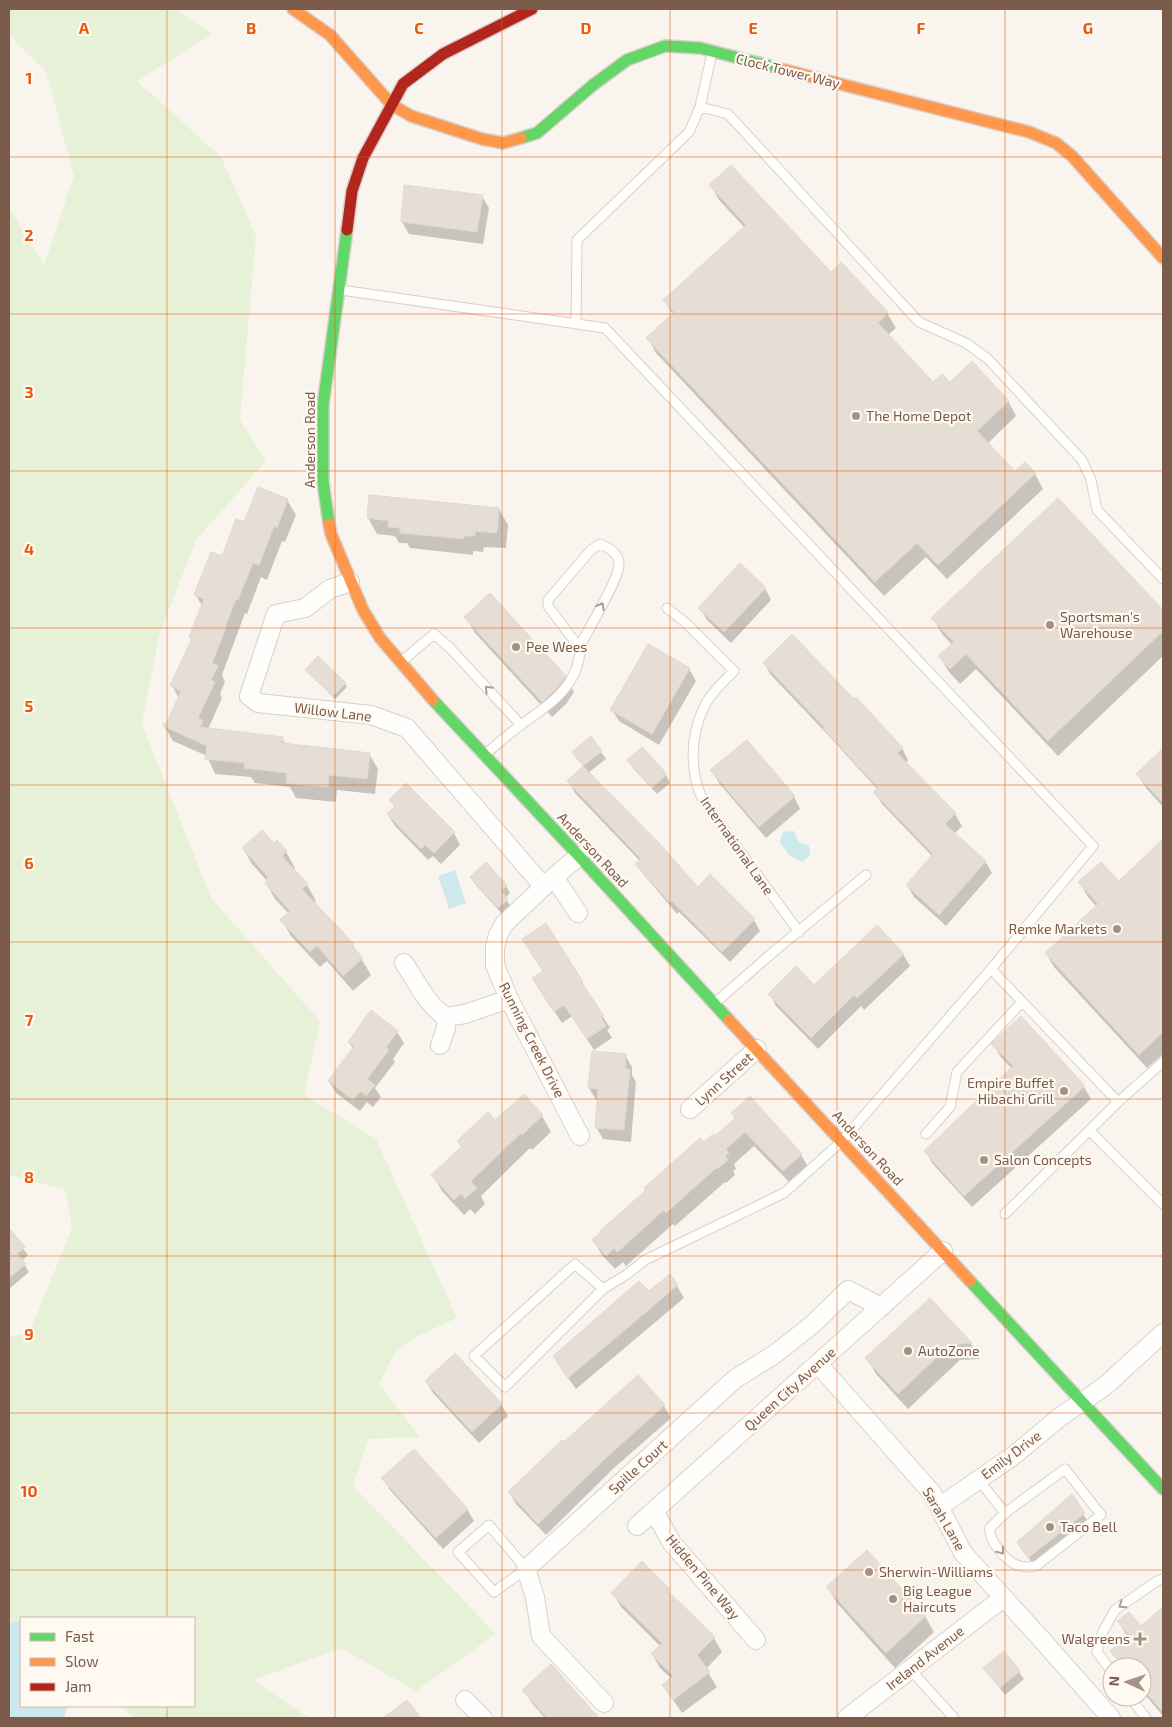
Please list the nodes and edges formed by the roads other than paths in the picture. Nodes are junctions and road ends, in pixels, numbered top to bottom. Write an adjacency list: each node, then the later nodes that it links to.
1 (293, 9): 4 (street)
2 (532, 9): 4 (street, Anderson Road)
3 (712, 51): 4 (street, Clock Tower Way); 5 (lane); 6 (street, Clock Tower Way)
4 (392, 106): 7 (street, Anderson Road)
5 (700, 108): 8 (lane); 9 (lane)
6 (1163, 258)
7 (338, 290): 8 (lane); 10 (street, Anderson Road)
8 (576, 324): 22 (lane)
9 (1163, 579)
10 (350, 582): 13 (street, Anderson Road); 18 (street, Willow Lane)
11 (667, 608): 20 (lane, International Lane)
12 (580, 650): 12 (lane, one-way to 12); 14 (lane)
13 (400, 662): 14 (lane, one-way to 13); 15 (street, Anderson Road)
14 (520, 725): 15 (lane)
15 (484, 755): 16 (street, Anderson Road)
16 (579, 856): 18 (street, Running Creek Drive); 25 (street, Anderson Road)
17 (866, 875): 20 (lane)
18 (549, 882): 19 (street); 23 (street, Running Creek Drive)
19 (578, 913)
20 (799, 932): 25 (lane)
21 (404, 963): 26 (street)
22 (991, 969): 24 (lane); 35 (lane)
23 (509, 999): 26 (street); 34 (street, Running Creek Drive)
24 (1022, 1002): 30 (lane); 33 (lane)
25 (714, 1004): 28 (street, Anderson Road)
26 (446, 1017): 27 (street)
27 (440, 1045)
28 (757, 1049): 31 (street, Lynn Street); 35 (street, Anderson Road)
29 (1163, 1062): 30 (lane)
30 (1118, 1102): 32 (lane)
31 (690, 1109)
32 (1090, 1131): 36 (lane); 37 (lane)
33 (926, 1134)
34 (580, 1136)
35 (842, 1141): 38 (street, Anderson Road); 39 (lane)
36 (1163, 1204)
37 (1005, 1214)
38 (943, 1251): 40 (street, Queen City Avenue); 43 (street, Anderson Road)
39 (603, 1289): 39 (lane)
40 (881, 1308): 42 (street, Queen City Avenue); 50 (street, Spille Court)
41 (1163, 1333): 43 (street)
42 (818, 1364): 46 (street, Sarah Lane); 47 (street, Queen City Avenue)
43 (1083, 1402): 44 (street, Emily Drive); 45 (street, Anderson Road)
44 (978, 1480): 46 (street, Emily Drive); 48 (lane)
45 (1163, 1489)
46 (939, 1507): 52 (street, Sarah Lane)
47 (654, 1512): 49 (street, Queen City Avenue); 53 (street, Hidden Pine Way)
48 (1005, 1513): 48 (lane, one-way to 48)
49 (637, 1526)
50 (526, 1569): 50 (lane); 57 (street)
51 (1163, 1579): 54 (lane, one-way to 54)
52 (1003, 1598): 55 (street, Ireland Avenue); 62 (street, Sarah Lane)
53 (756, 1640)
54 (1102, 1659)
55 (910, 1669): 60 (street, Ireland Avenue); 61 (lane)
56 (466, 1700): 59 (street)
57 (604, 1703)
58 (1138, 1707): 63 (lane)
59 (483, 1718)
60 (847, 1718)
61 (954, 1718)
62 (1111, 1718)
63 (1146, 1718)

